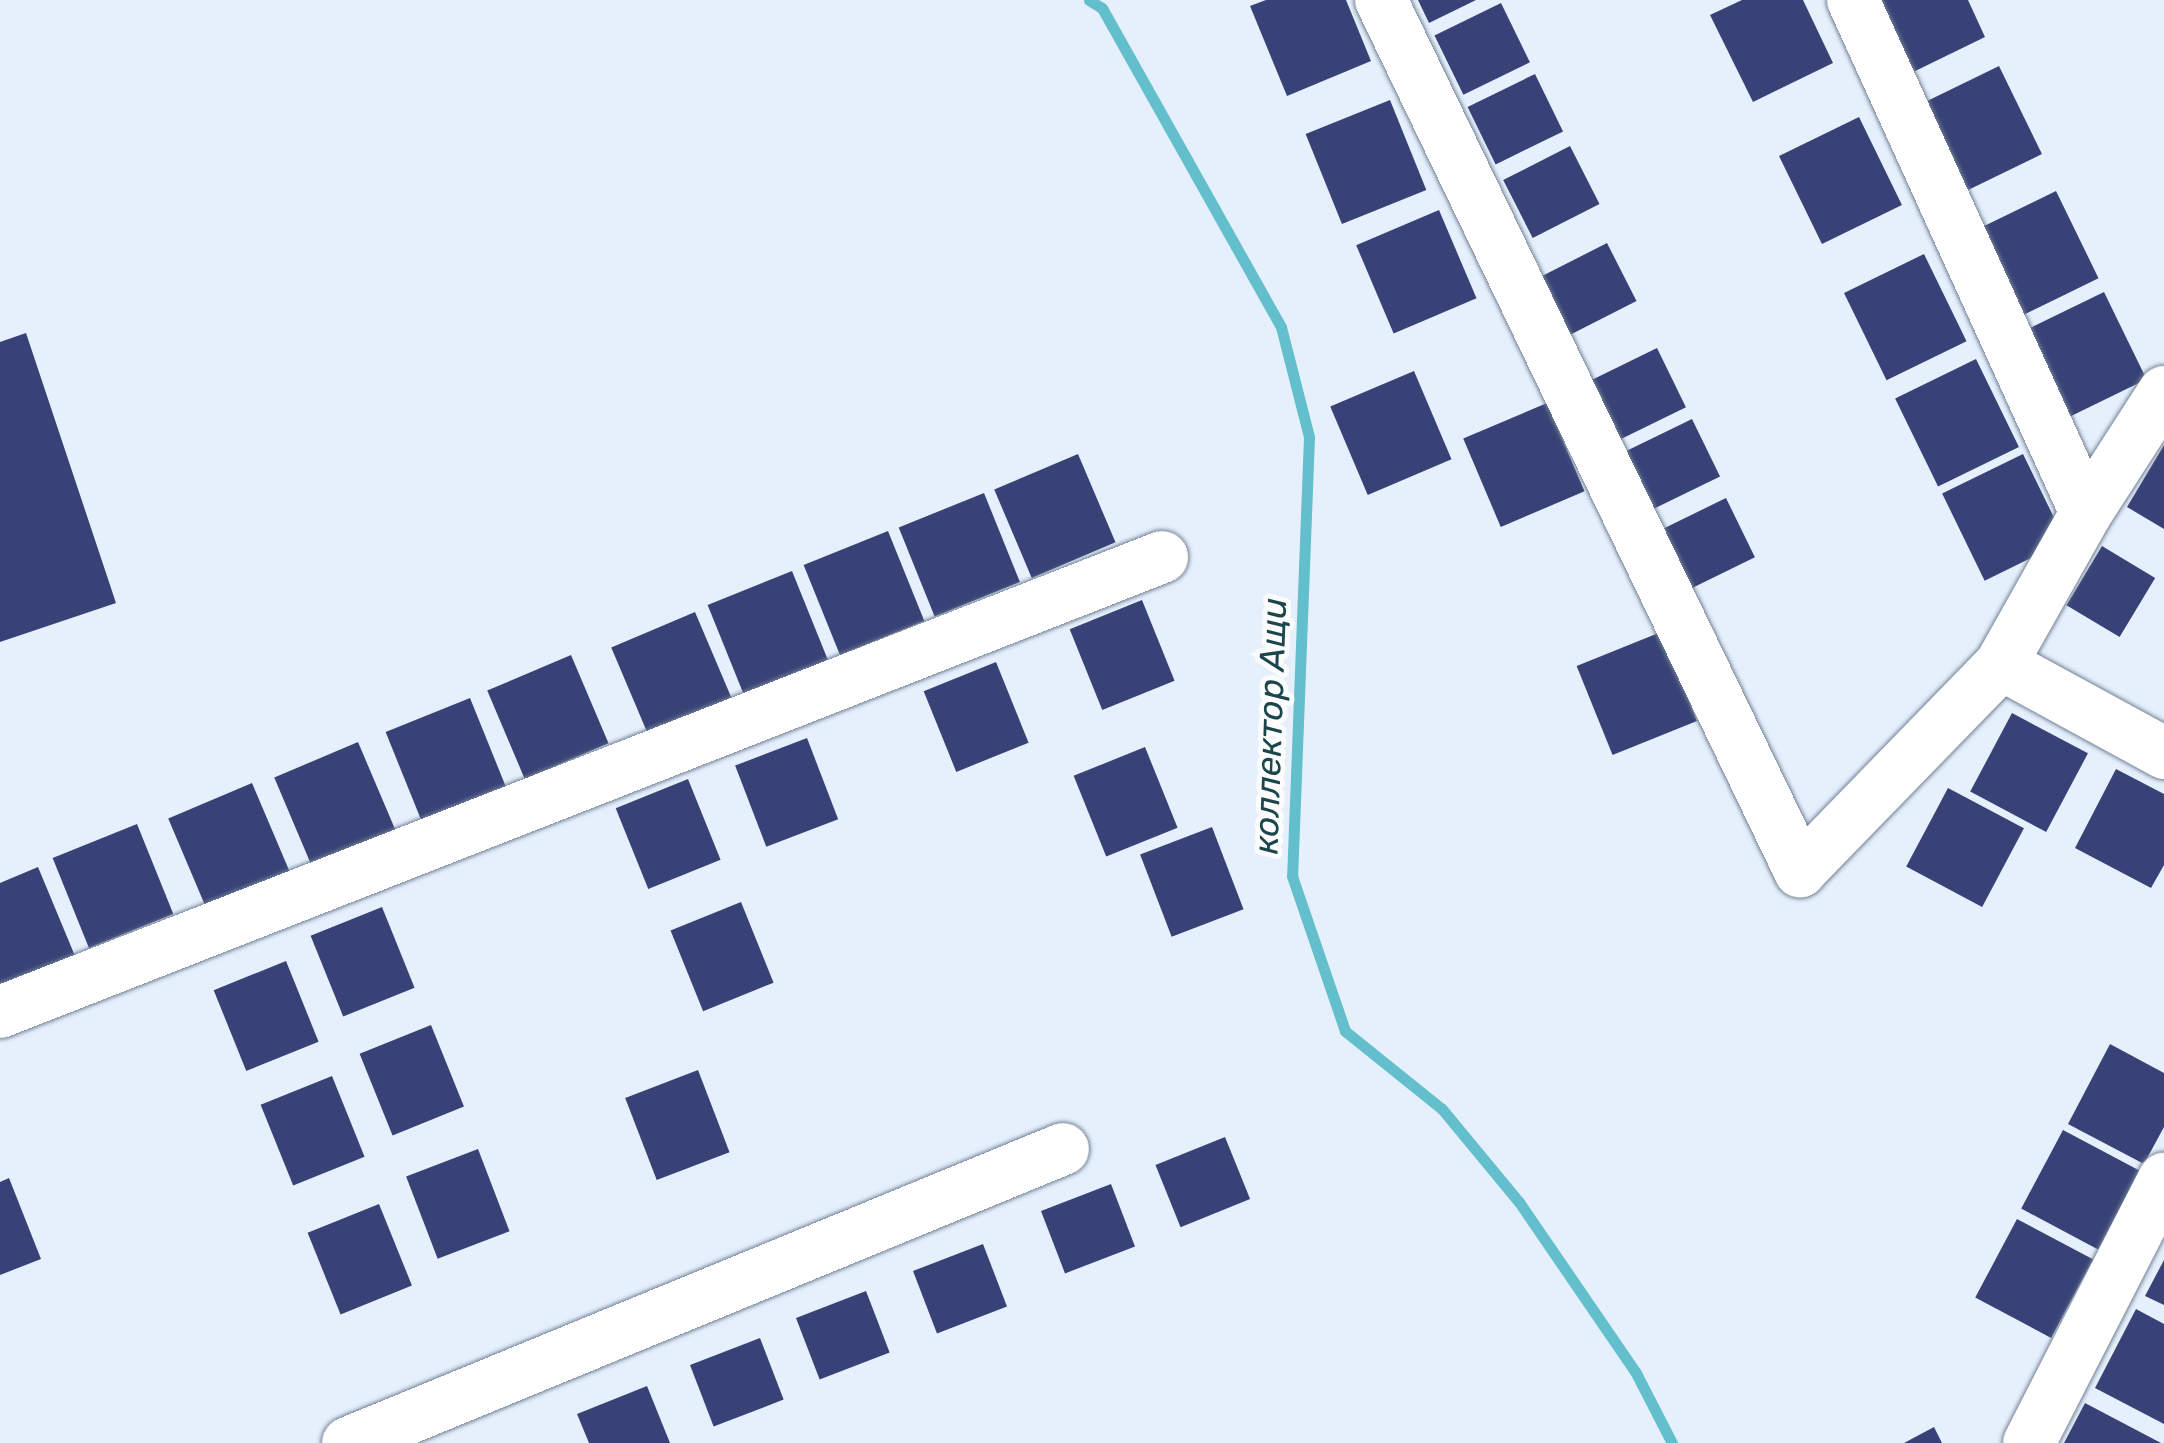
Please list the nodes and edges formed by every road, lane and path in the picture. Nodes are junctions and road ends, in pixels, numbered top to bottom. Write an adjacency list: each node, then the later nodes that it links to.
1 (1381, 0): 6 (street)
2 (1853, 0): 4 (street)
3 (2164, 392): 4 (street)
4 (2086, 513): 6 (street)
5 (1162, 557): 8 (street)
6 (2001, 664): 7 (street)
7 (2164, 753)
8 (0, 1012)
9 (1063, 1149): 11 (street)
10 (2164, 1179): 12 (street)
11 (348, 1443)
12 (2030, 1443)

